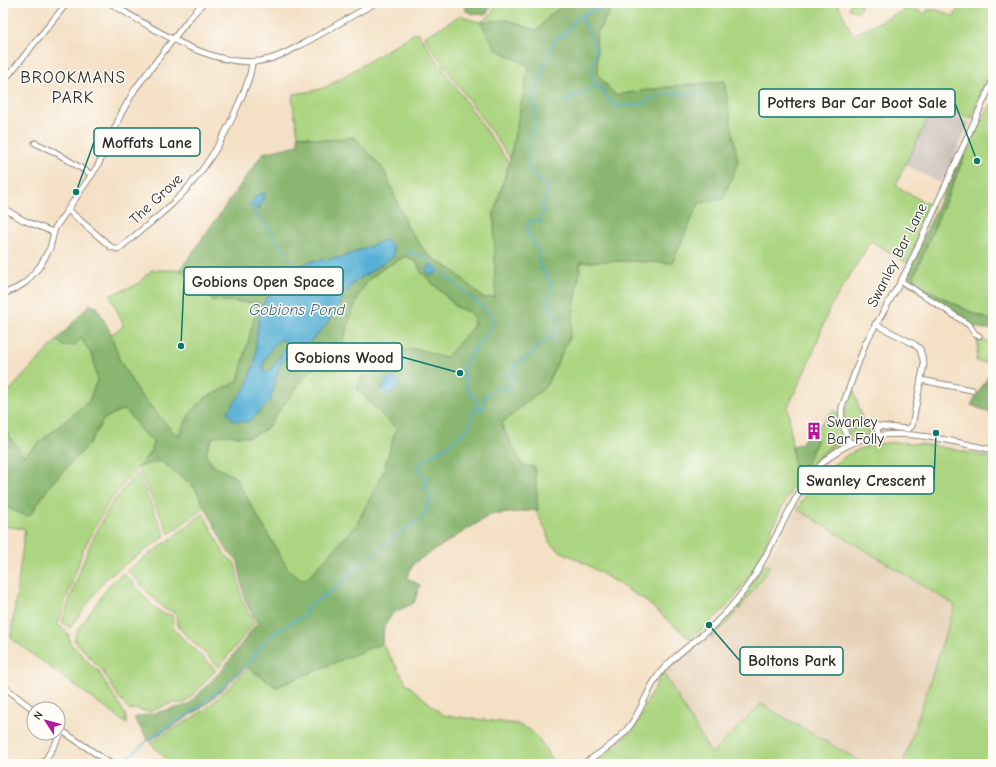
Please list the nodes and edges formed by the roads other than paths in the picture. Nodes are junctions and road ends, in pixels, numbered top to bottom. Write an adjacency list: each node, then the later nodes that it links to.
1 (67, 3): 8 (street)
2 (110, 3): 5 (street)
3 (203, 3): 5 (street)
4 (375, 3): 6 (street)
5 (174, 39): 6 (street); 10 (street)
6 (252, 62): 12 (street, The Grove)
7 (993, 80): 14 (street, Swanley Bar Lane)
8 (3, 82)
9 (35, 143): 10 (street)
10 (92, 174): 12 (street)
11 (3, 208): 13 (street)
12 (68, 210): 13 (street)
13 (54, 232): 15 (street)
14 (901, 281): 16 (street, Swanley Bar Lane); 17 (street)
15 (3, 294)
16 (875, 324): 18 (street); 23 (street, Swanley Bar Lane)
17 (979, 336)
18 (921, 380): 19 (street); 21 (street)
19 (972, 390)
20 (870, 426): 21 (street)
21 (877, 426): 22 (street)
22 (878, 435): 23 (street); 24 (street)
23 (850, 444): 31 (street)
24 (993, 450)
25 (3, 686): 26 (street)
26 (26, 704)
27 (66, 733): 30 (street)
28 (57, 741): 29 (street)
29 (43, 764)
30 (111, 764)
31 (583, 764)

